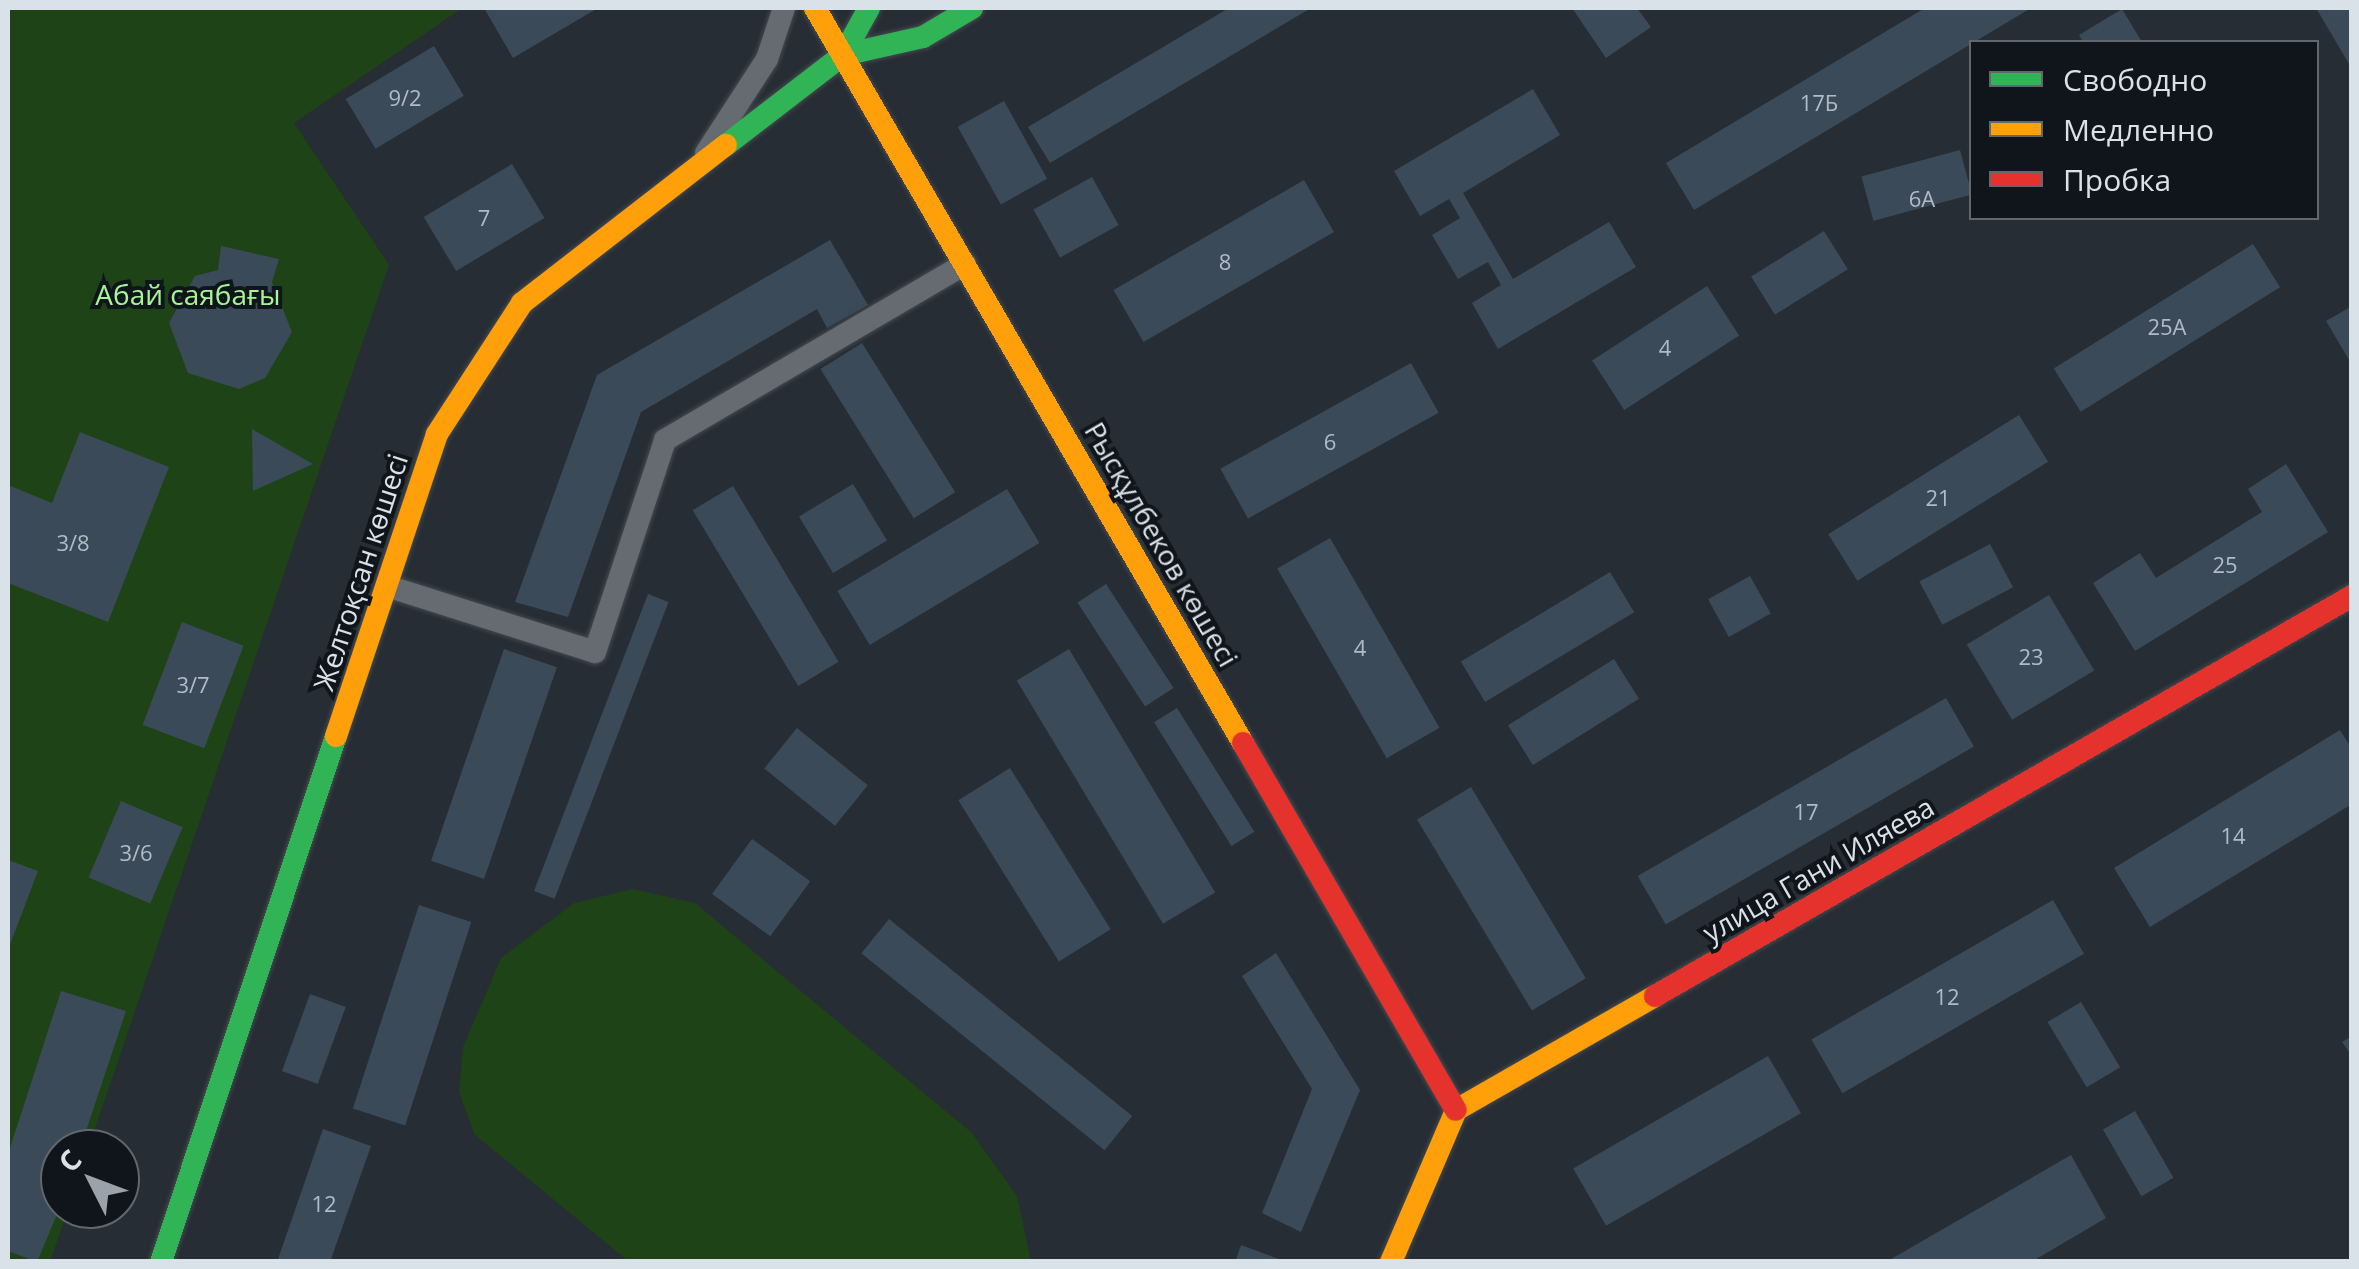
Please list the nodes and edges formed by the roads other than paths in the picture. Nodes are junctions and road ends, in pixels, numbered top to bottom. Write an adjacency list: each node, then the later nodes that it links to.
1 (784, 8): 6 (street)
2 (815, 8): 5 (street, Рысқұлбеков көшесі)
3 (869, 8): 5 (street)
4 (972, 8): 5 (street)
5 (842, 54): 6 (street, Желтоқсан көшесі); 7 (street, Рысқұлбеков көшесі)
6 (696, 169): 8 (street, Желтоқсан көшесі)
7 (965, 264): 8 (street); 10 (street, Рысқұлбеков көшесі)
8 (387, 586): 11 (street, Желтоқсан көшесі)
9 (2352, 596): 10 (street, улица Гани Иляева)
10 (1456, 1110): 12 (street)
11 (161, 1262)
12 (1391, 1262)

